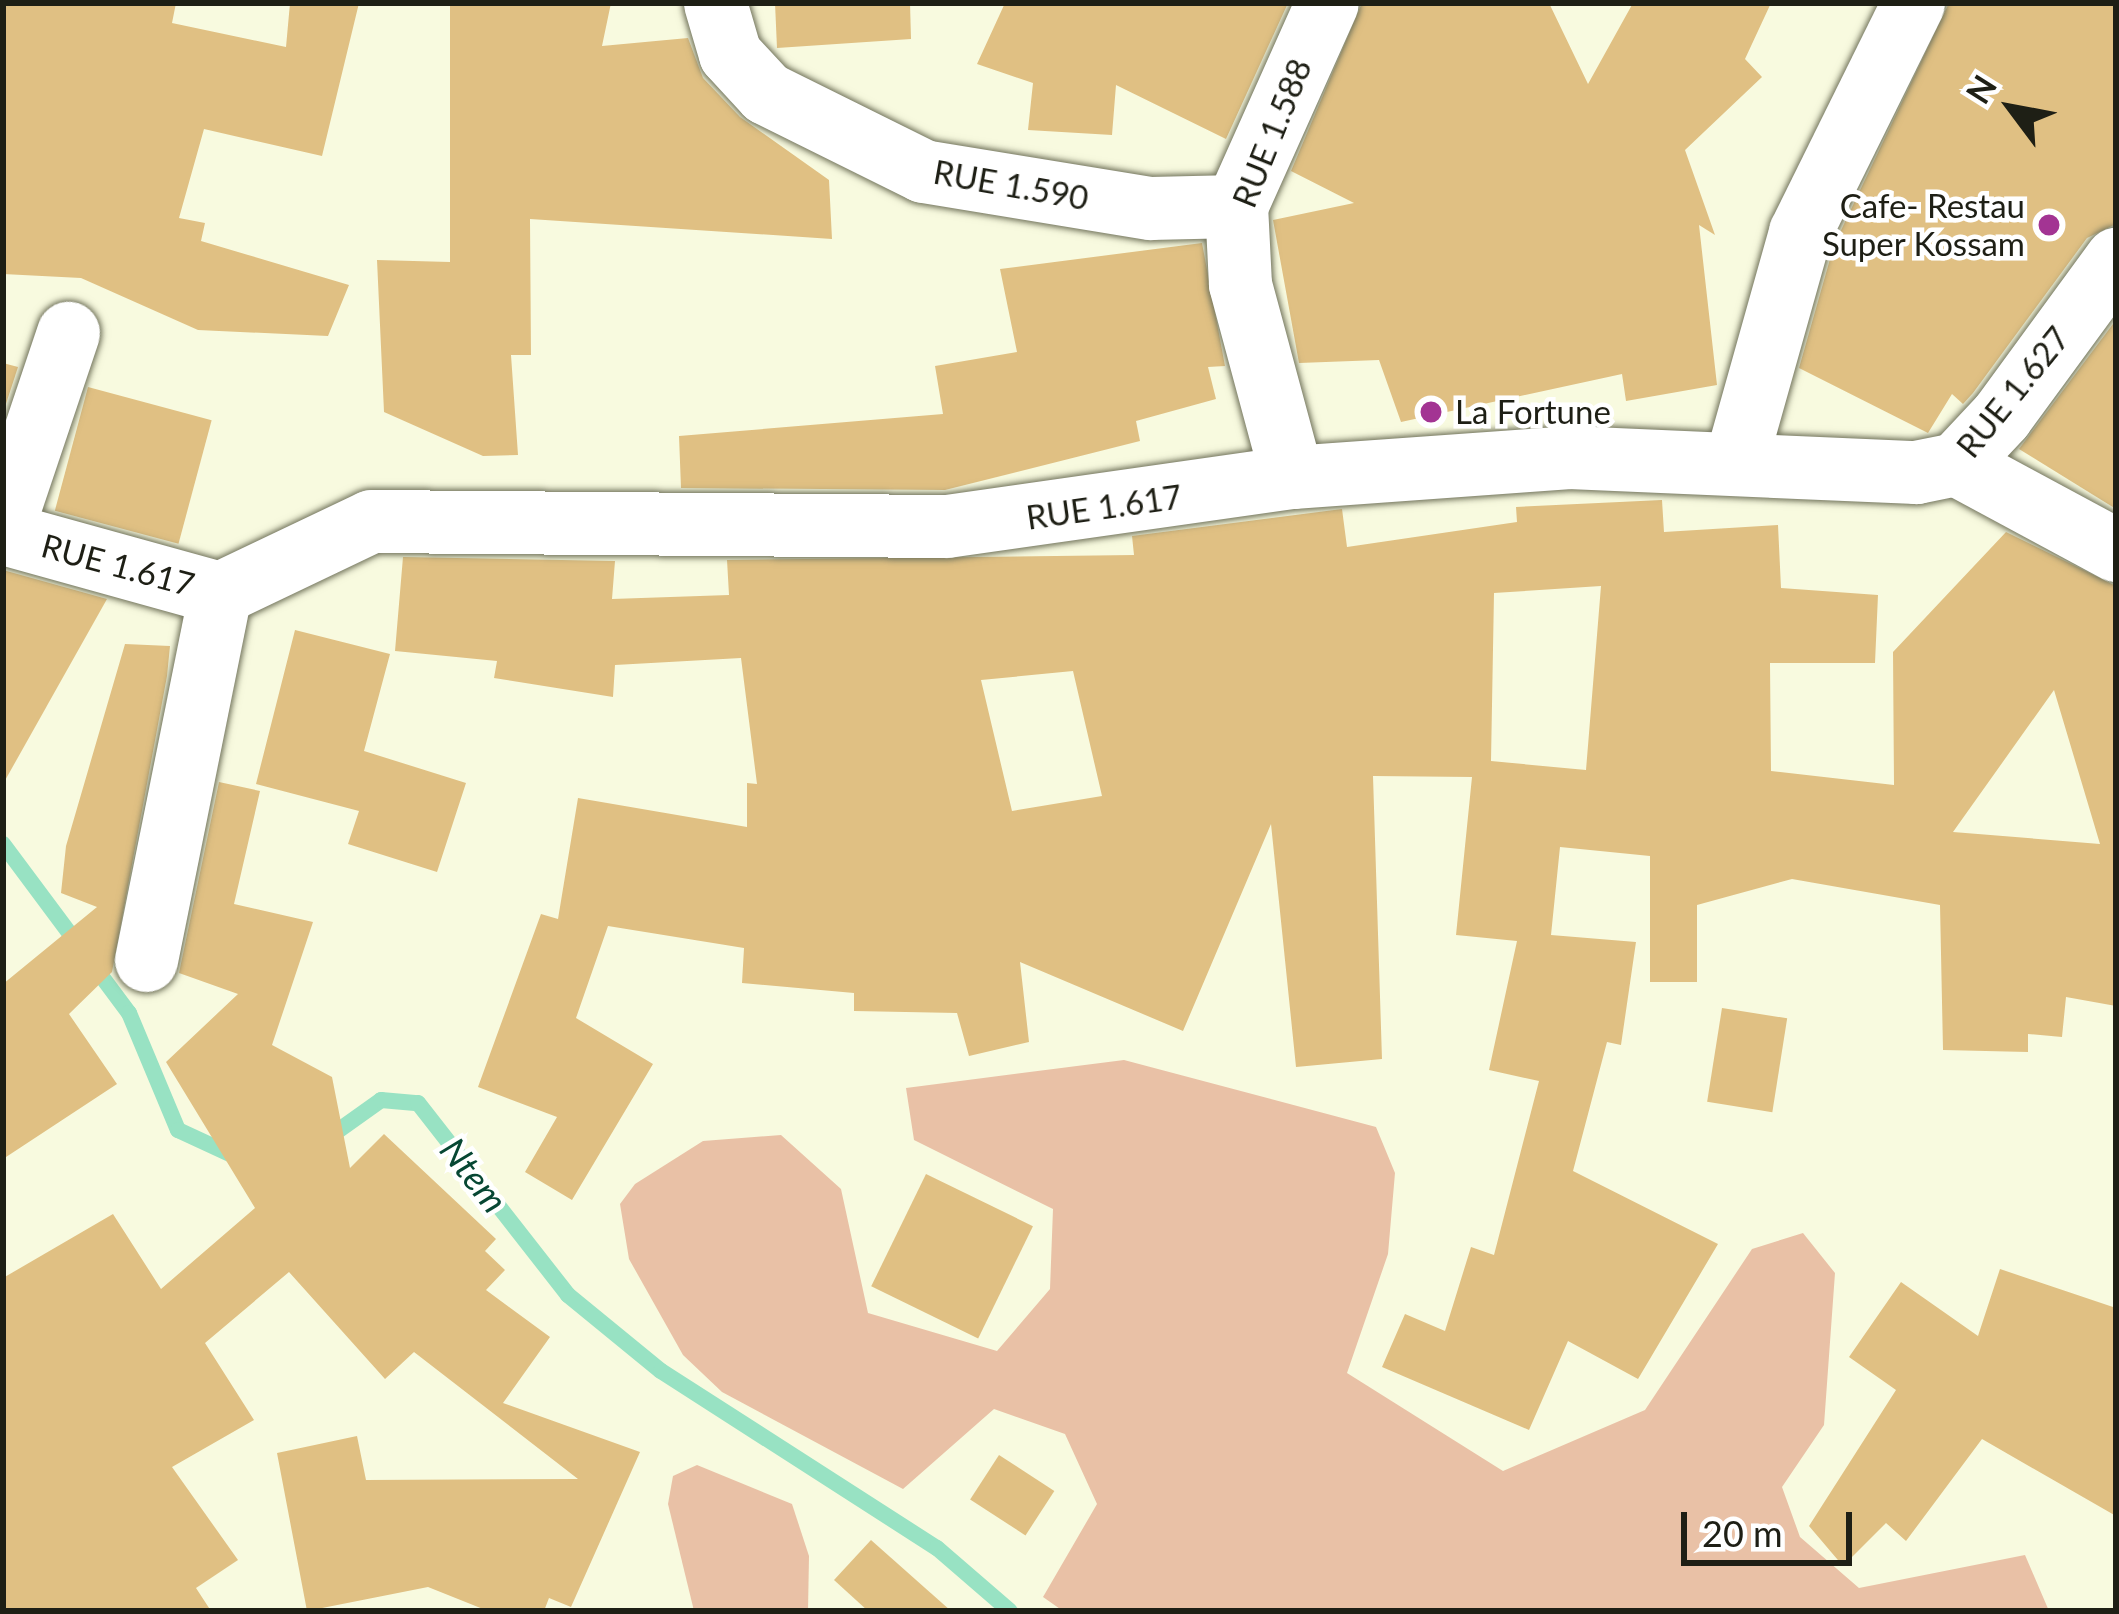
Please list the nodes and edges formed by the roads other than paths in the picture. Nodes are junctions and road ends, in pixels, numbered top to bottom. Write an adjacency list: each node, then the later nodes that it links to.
1 (715, 3): 4 (street, RUE 1.590)
2 (1327, 3): 4 (street, RUE 1.588)
3 (1913, 3): 7 (street)
4 (1236, 206): 9 (street, RUE 1.588)
5 (2116, 259): 8 (street, RUE 1.627)
6 (68, 334): 10 (street)
7 (1736, 460): 8 (street, RUE 1.627); 9 (street, RUE 1.617)
8 (1956, 464): 11 (street)
9 (1292, 477): 12 (street, RUE 1.617)
10 (3, 530): 12 (street, RUE 1.617)
11 (2116, 550)
12 (220, 592): 13 (street)
13 (146, 960)

